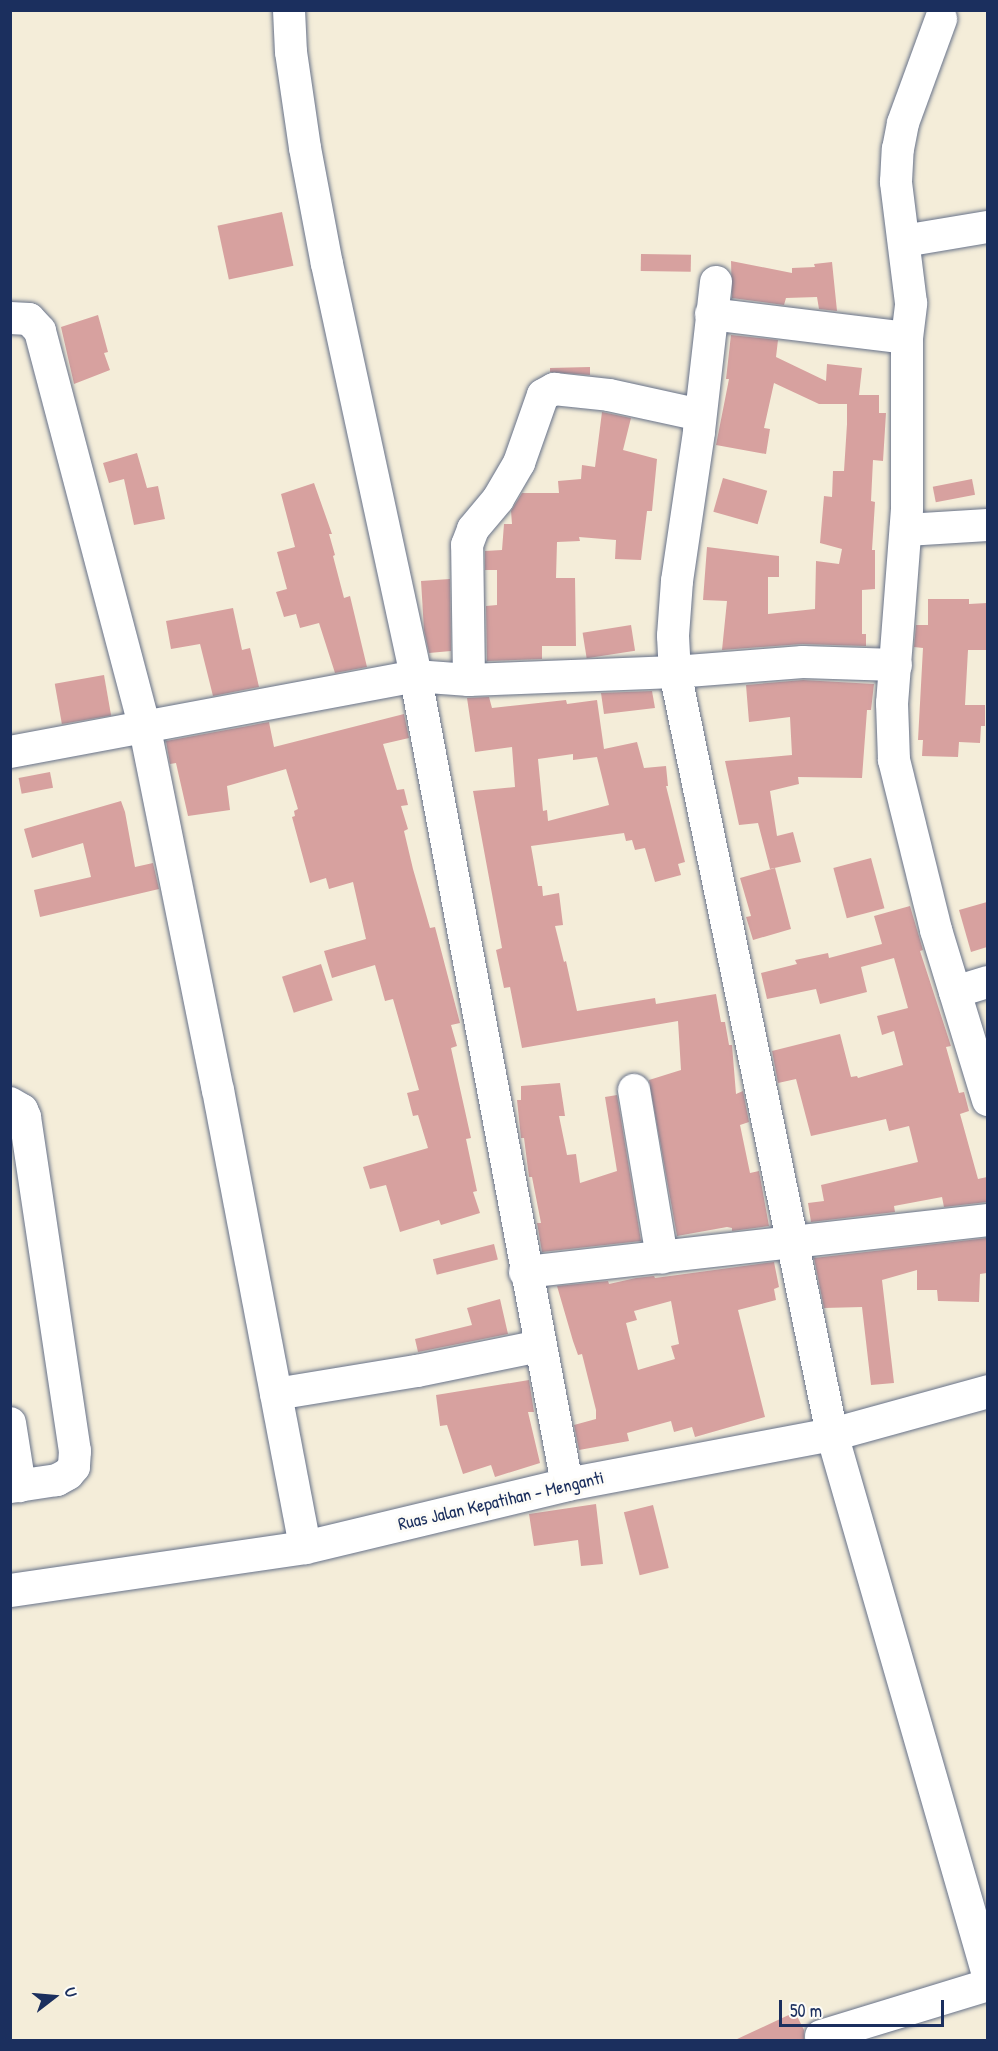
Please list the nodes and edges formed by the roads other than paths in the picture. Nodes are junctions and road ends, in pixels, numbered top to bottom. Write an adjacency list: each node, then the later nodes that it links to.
1 (289, 10): 14 (street)
2 (941, 19): 4 (street)
3 (987, 227): 4 (street)
4 (904, 241): 8 (street)
5 (716, 282): 6 (street)
6 (711, 314): 8 (street); 9 (street)
7 (10, 318): 16 (street)
8 (907, 338): 11 (street)
9 (700, 415): 13 (street); 15 (street)
10 (987, 525): 11 (street)
11 (906, 530): 12 (street)
12 (896, 665): 13 (street); 19 (street)
13 (675, 672): 15 (street); 24 (street)
14 (415, 676): 15 (street); 16 (street); 26 (street)
15 (469, 680)
16 (145, 729): 17 (street); 29 (street)
17 (10, 752)
18 (987, 982): 19 (street)
19 (955, 992): 21 (street)
20 (634, 1090): 25 (street)
21 (987, 1100)
22 (10, 1103): 33 (street)
23 (987, 1220): 24 (street)
24 (793, 1242): 25 (street); 31 (street)
25 (662, 1258): 26 (street)
26 (525, 1272): 27 (street)
27 (540, 1346): 29 (street); 32 (street)
28 (987, 1391): 31 (main road, Ruas Jalan Kepatihan - Menganti)
29 (276, 1394): 34 (street)
30 (10, 1423): 33 (street)
31 (832, 1434): 32 (main road, Ruas Jalan Kepatihan - Menganti); 36 (street)
32 (567, 1484): 34 (main road, Ruas Jalan Kepatihan - Menganti)
33 (15, 1486)
34 (305, 1547): 35 (main road, Ruas Jalan Kepatihan - Menganti)
35 (10, 1590)
36 (987, 1975)
37 (987, 1985): 38 (street)
38 (821, 2036)

